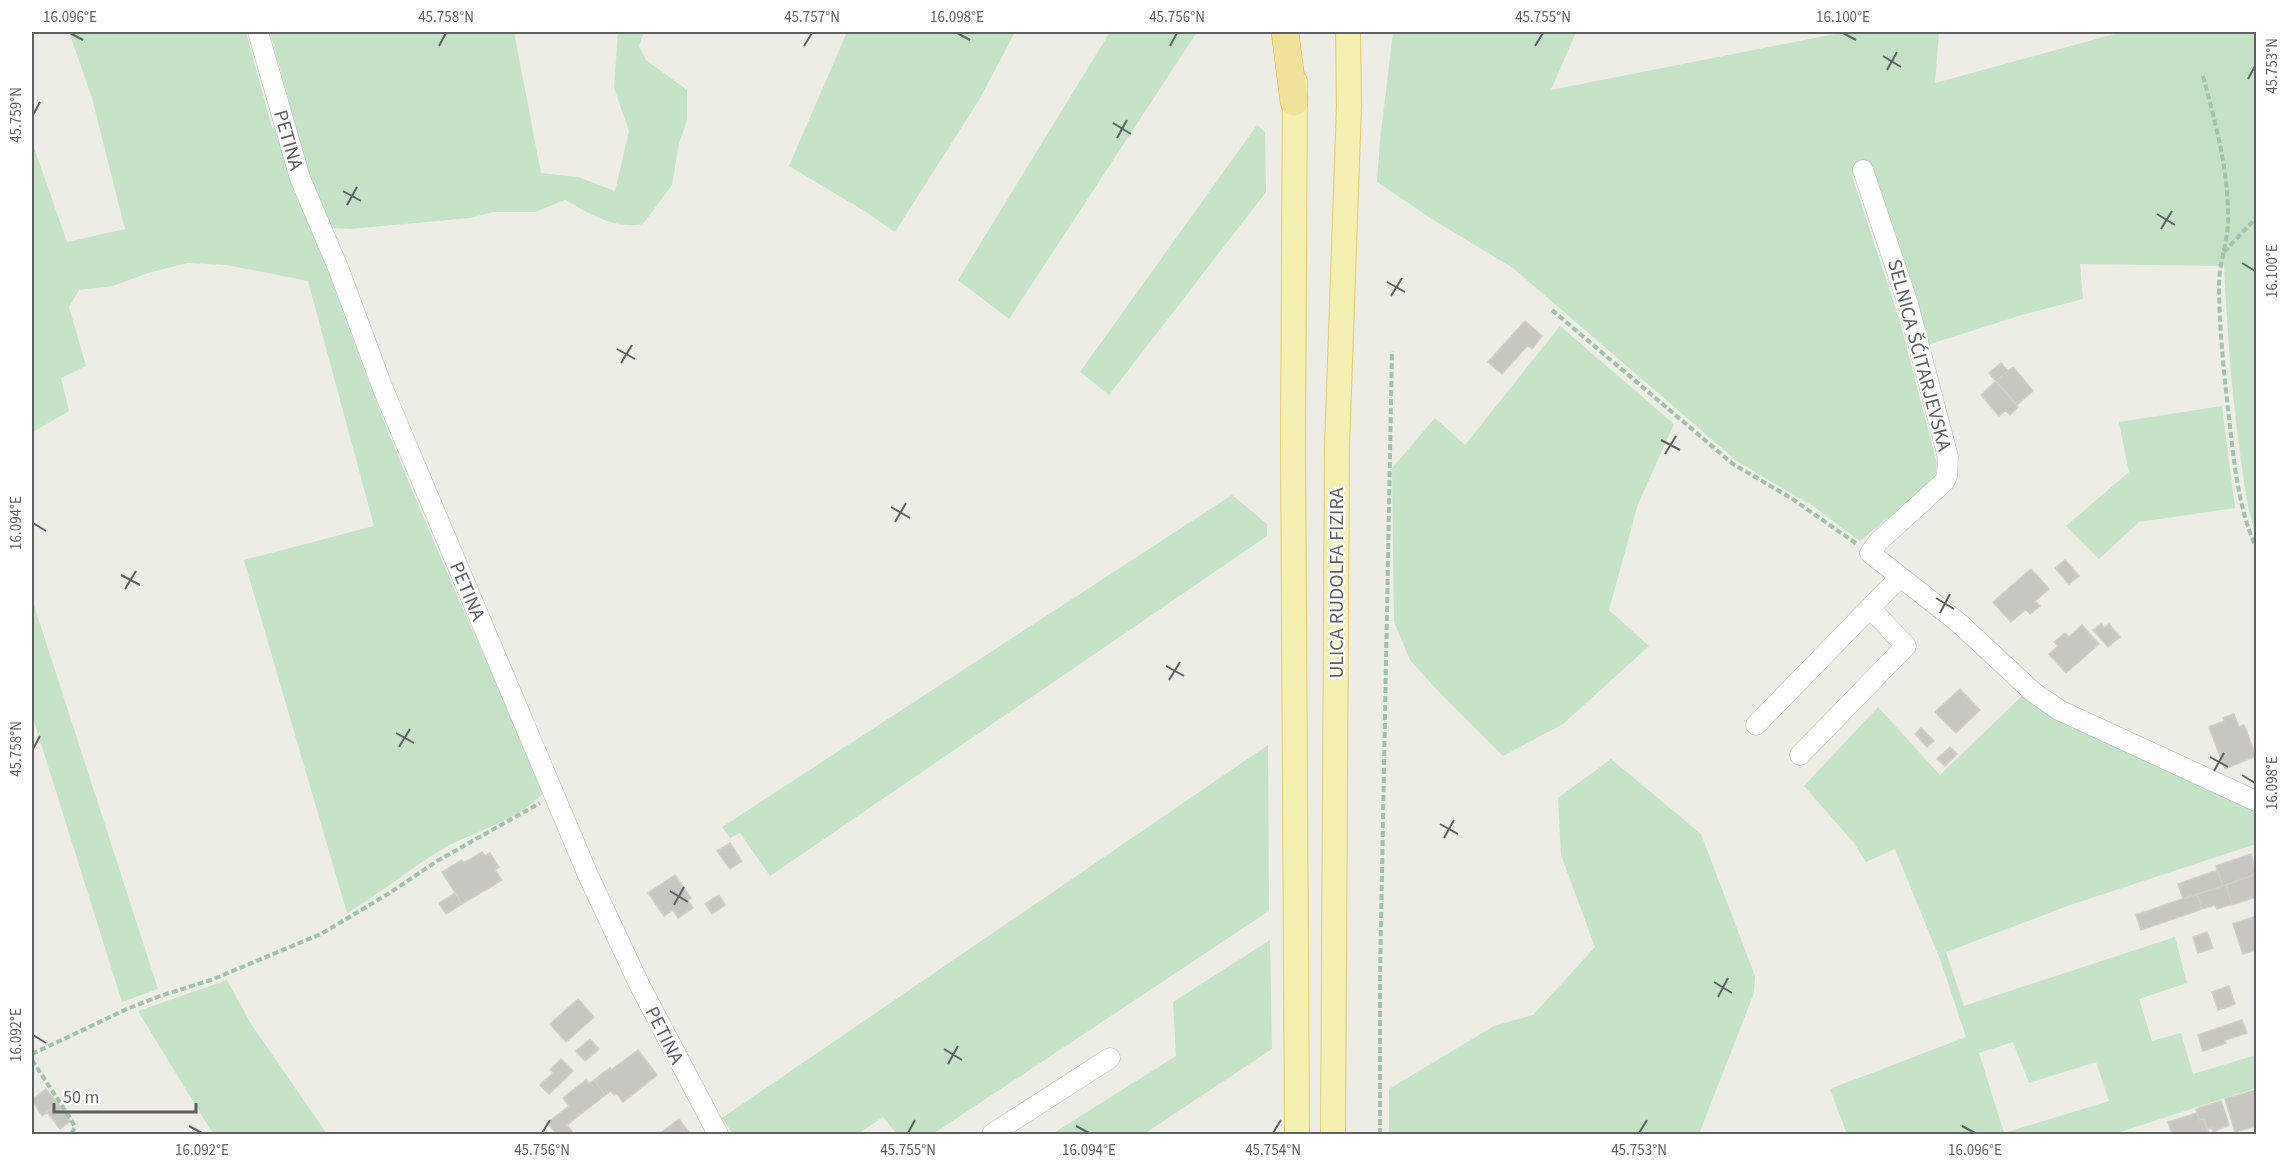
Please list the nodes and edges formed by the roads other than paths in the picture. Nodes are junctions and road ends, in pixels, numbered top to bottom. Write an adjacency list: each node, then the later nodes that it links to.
1 (258, 32): 13 (street, PETINA)
2 (1285, 32): 5 (highway)
3 (1296, 32): 5 (main road)
4 (1348, 32): 16 (main road, ULICA RUDOLFA FIZIRA)
5 (1294, 102): 15 (main road)
6 (1863, 170): 7 (street, SELNICA ŠĆITARJEVSKA)
7 (1900, 577): 8 (street); 11 (street)
8 (1870, 608): 9 (street); 10 (street)
9 (1756, 725)
10 (1800, 755)
11 (2256, 801)
12 (1110, 1058): 14 (street)
13 (718, 1134)
14 (992, 1134)
15 (1297, 1134)
16 (1333, 1134)

